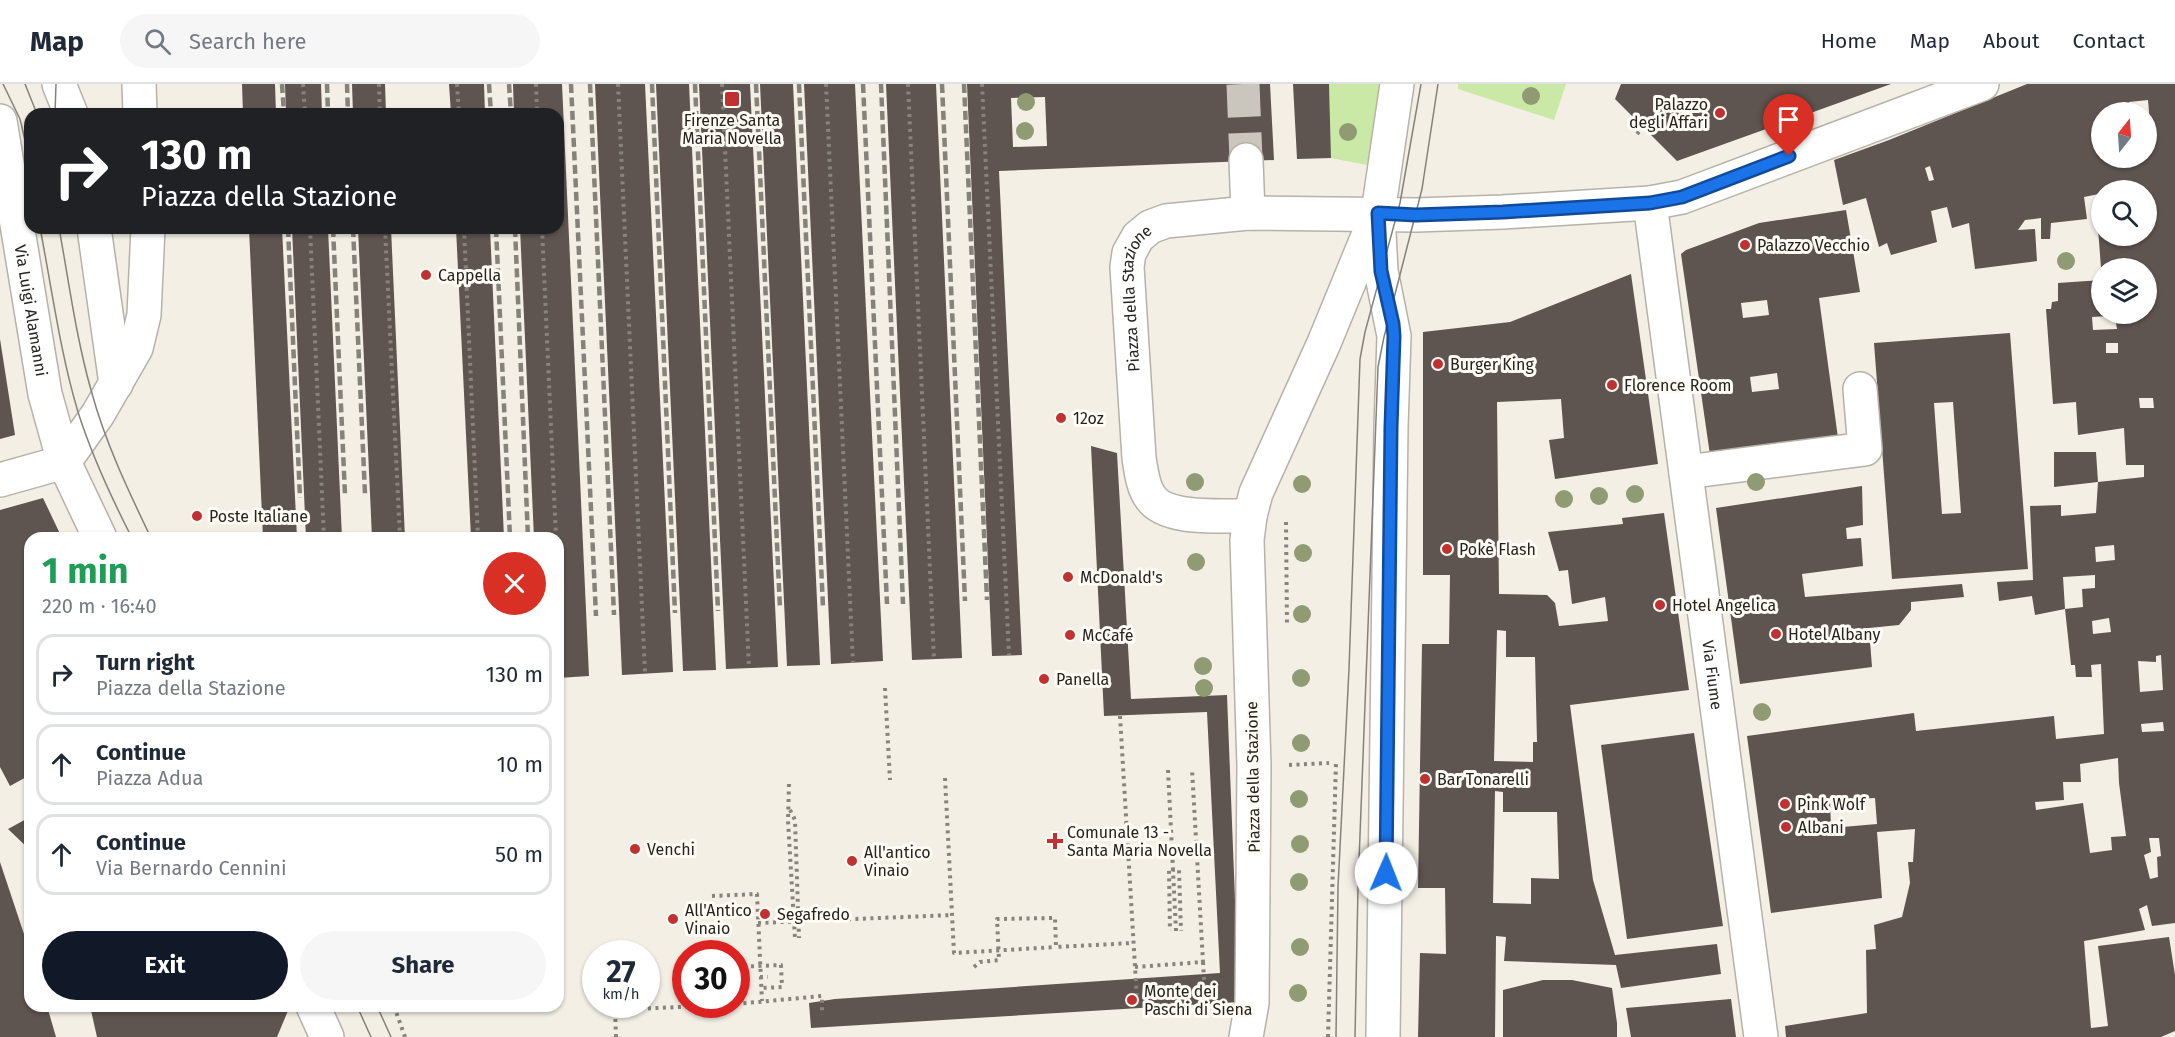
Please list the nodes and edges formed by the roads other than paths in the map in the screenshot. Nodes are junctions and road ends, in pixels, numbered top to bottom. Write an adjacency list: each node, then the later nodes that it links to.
1 (59, 84): 6 (street)
2 (79, 84): 7 (street)
3 (139, 84): 8 (street)
4 (1397, 84): 13 (street, Piazza della Stazione)
5 (1982, 84): 11 (street)
6 (68, 108)
7 (80, 108)
8 (140, 108)
9 (0, 121): 18 (street, Via Luigi Alamanni)
10 (1246, 160): 12 (street)
11 (1650, 203): 13 (street); 19 (street, Via Fiume)
12 (1248, 213): 13 (street, Piazza della Stazione); 21 (street, Piazza della Stazione)
13 (1393, 214): 21 (street, Piazza della Stazione); 24 (street, Piazza della Stazione)
14 (95, 234): 16 (street)
15 (148, 234): 16 (street)
16 (116, 384): 18 (street)
17 (1860, 389): 19 (street)
18 (64, 462): 20 (street); 22 (street, Via Luigi Alamanni)
19 (1686, 472): 25 (street, Via Fiume)
20 (0, 480)
21 (1250, 516): 23 (street, Piazza della Stazione)
22 (96, 532)
23 (1246, 1037)
24 (1383, 1037)
25 (1761, 1037)

